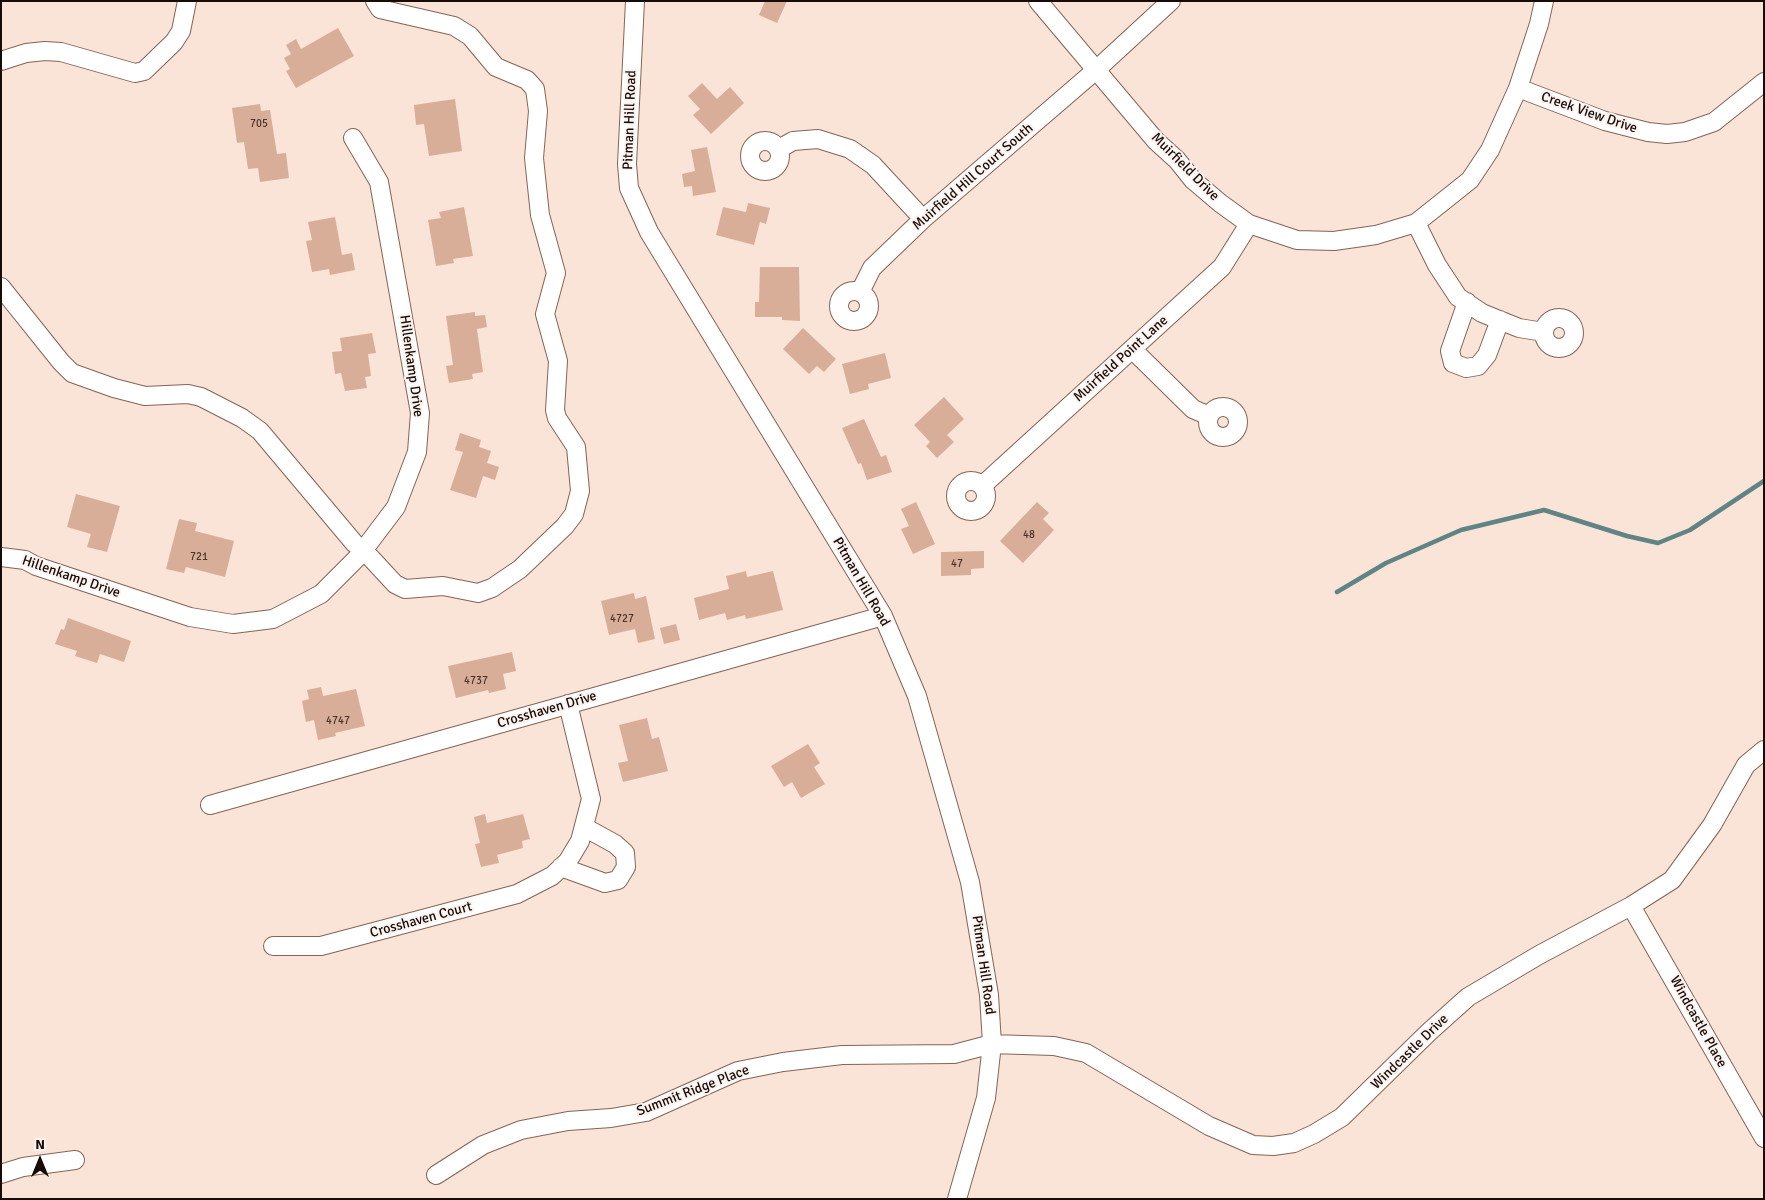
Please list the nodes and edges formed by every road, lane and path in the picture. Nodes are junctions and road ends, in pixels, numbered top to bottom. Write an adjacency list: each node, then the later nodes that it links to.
1 (187, 1): 7 (street)
2 (375, 1): 25 (street)
3 (636, 1): 27 (street, Pitman Hill Road)
4 (1038, 1): 8 (street, Muirfield Drive)
5 (1171, 1): 8 (street, Muirfield Hill Court South)
6 (1544, 1): 10 (street, Muirfield Drive)
7 (1, 61)
8 (1096, 70): 13 (street, Muirfield Hill Court South); 15 (street, Muirfield Drive)
9 (1762, 86): 10 (street, Creek View Drive)
10 (1518, 88): 14 (street, Muirfield Drive)
11 (353, 138): 26 (street, Hillenkamp Drive)
12 (779, 149): 13 (street)
13 (923, 219): 17 (street, Muirfield Hill Court South)
14 (1416, 223): 15 (street, Muirfield Drive); 18 (street)
15 (1249, 224): 21 (street, Muirfield Point Lane)
16 (1, 287): 24 (street)
17 (860, 292)
18 (1467, 302): 19 (street); 19 (street)
19 (1500, 320): 20 (street)
20 (1544, 332)
21 (1132, 349): 22 (street); 23 (street, Muirfield Point Lane)
22 (1209, 416)
23 (983, 485)
24 (356, 544)
25 (370, 556)
26 (1, 557)
27 (883, 616): 28 (street, Crosshaven Drive); 35 (street, Pitman Hill Road)
28 (568, 704): 30 (street, Crosshaven Drive); 31 (street, Crosshaven Court)
29 (1764, 750): 33 (street, Windcastle Drive)
30 (210, 805)
31 (584, 827): 32 (street, Crosshaven Court); 32 (street)
32 (561, 867): 34 (street, Crosshaven Court)
33 (1631, 906): 35 (street, Windcastle Drive); 36 (street, Windcastle Place)
34 (273, 946)
35 (992, 1044): 39 (street, Summit Ridge Place); 40 (street, Pitman Hill Road)
36 (1764, 1138)
37 (75, 1160): 38 (street)
38 (1, 1174)
39 (436, 1175)
40 (957, 1199)

